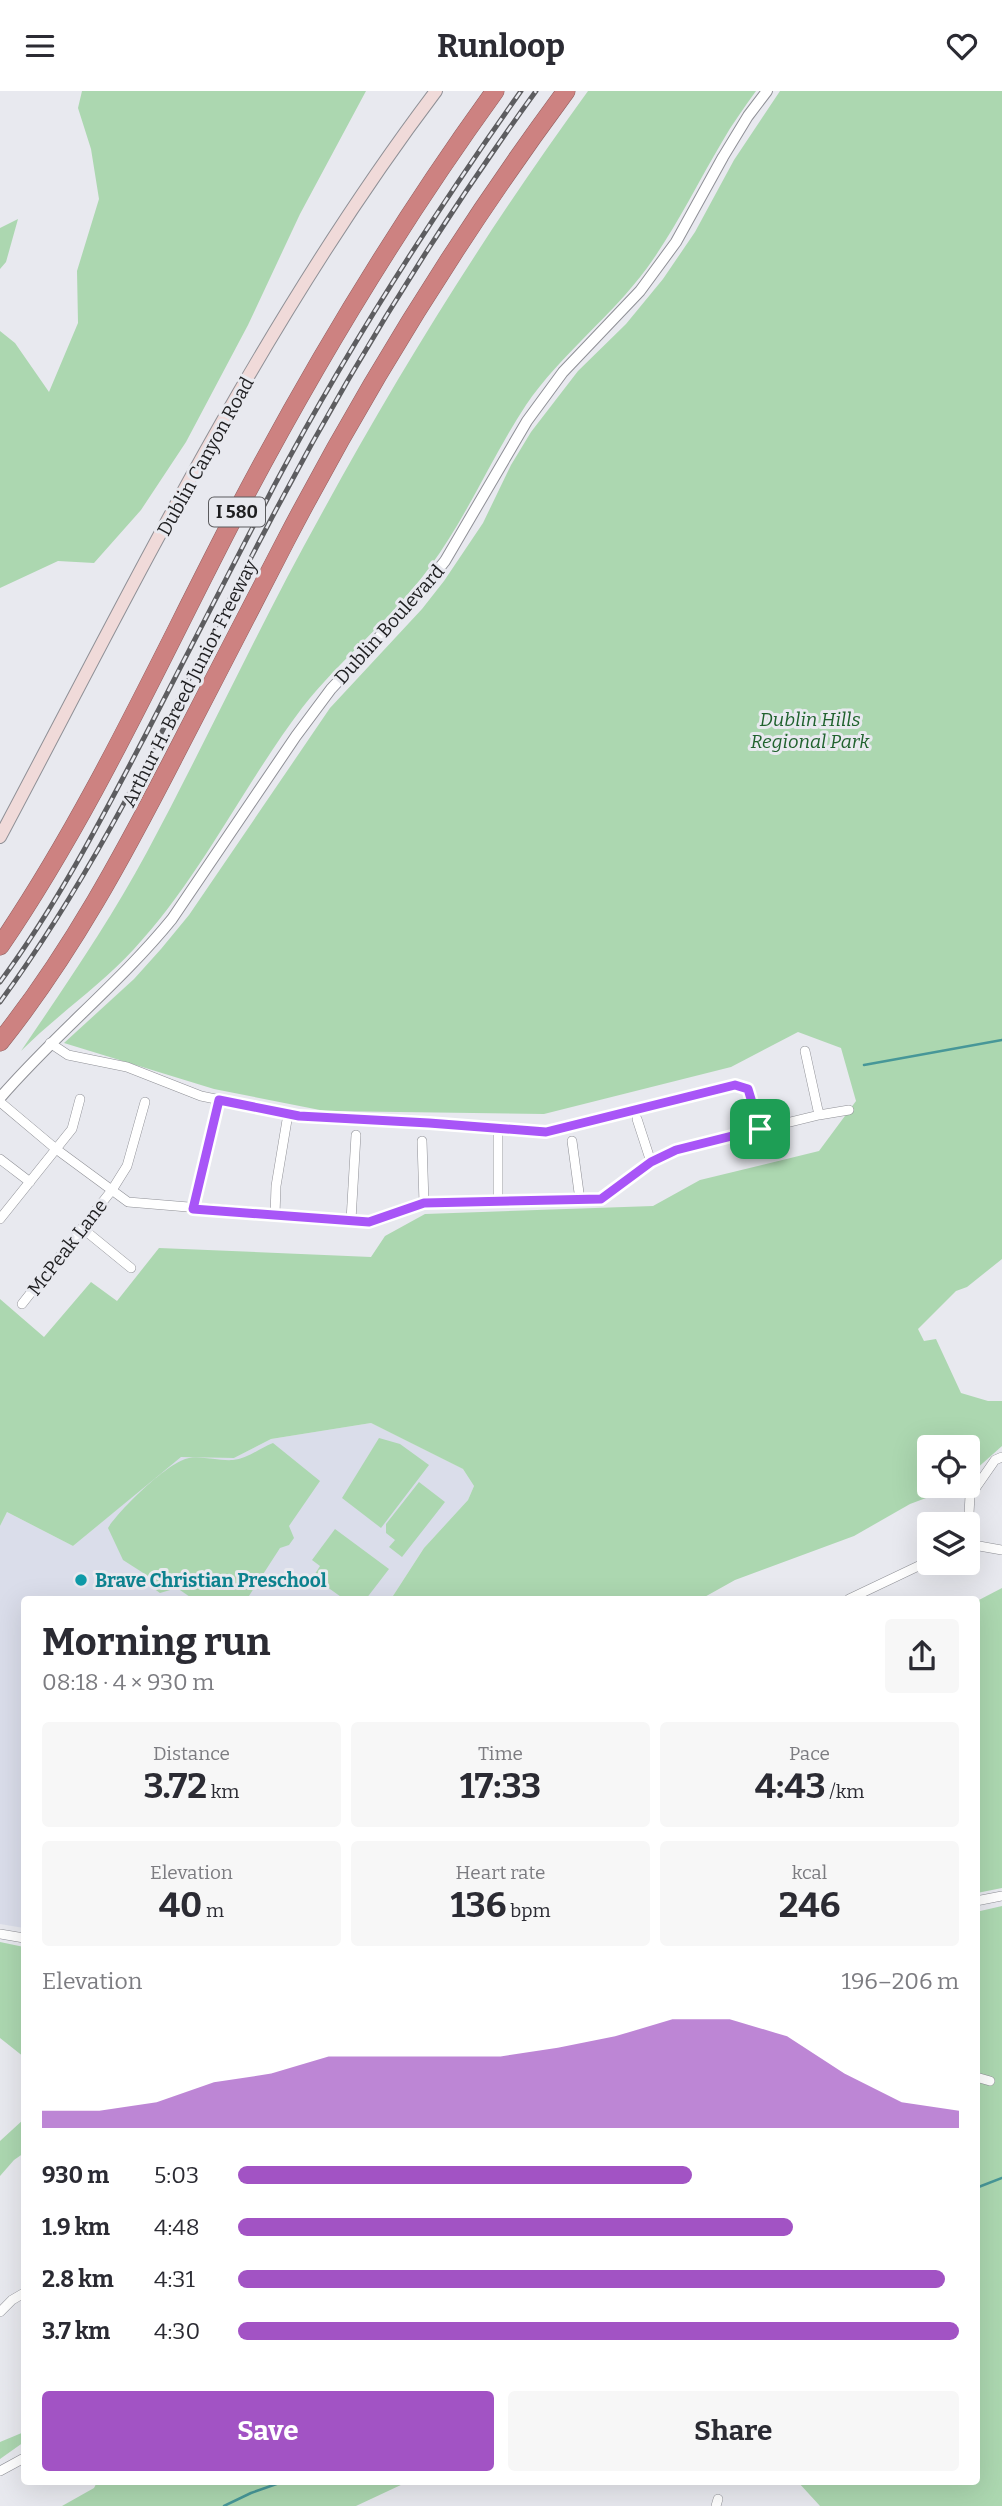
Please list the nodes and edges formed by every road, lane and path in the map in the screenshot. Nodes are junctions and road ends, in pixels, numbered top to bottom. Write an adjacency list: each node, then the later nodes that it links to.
1 (436, 91): 5 (main road, Dublin Canyon Road)
2 (495, 91): 6 (highway, Arthur H. Breed Junior Freeway / I 580)
3 (566, 91): 7 (highway, Arthur H. Breed Junior Freeway / I 580)
4 (767, 91): 8 (street, Dublin Boulevard)
5 (0, 837)
6 (0, 946)
7 (0, 1042)
8 (50, 1043): 11 (street, Dublin Boulevard); 12 (street)
9 (805, 1051): 16 (street)
10 (80, 1099): 23 (street)
11 (0, 1100): 23 (street)
12 (219, 1100): 15 (street); 31 (street)
13 (145, 1102): 27 (street, McPeak Lane)
14 (849, 1110): 16 (street)
15 (288, 1114): 18 (street); 32 (street)
16 (819, 1115): 19 (street)
17 (637, 1119): 25 (street)
18 (498, 1128): 19 (street); 30 (street)
19 (760, 1129): 25 (street)
20 (356, 1135): 34 (street)
21 (422, 1141): 29 (street)
22 (572, 1141): 28 (street)
23 (56, 1149): 26 (street); 27 (street)
24 (0, 1159): 26 (street)
25 (651, 1162): 28 (street)
26 (30, 1182): 33 (street)
27 (112, 1191): 31 (street); 35 (street, McPeak Lane)
28 (580, 1200): 30 (street)
29 (424, 1203): 30 (street); 34 (street)
30 (498, 1203)
31 (193, 1209): 32 (street)
32 (275, 1215): 34 (street)
33 (0, 1219)
34 (351, 1220)
35 (82, 1228): 36 (street); 37 (street, McPeak Lane)
36 (131, 1268)
37 (22, 1304)
38 (1002, 1457): 39 (street)
39 (969, 1512)
40 (980, 1546): 41 (street)
41 (1002, 1550)
42 (917, 1567): 43 (street)
43 (855, 1596)
44 (1002, 1896): 45 (street)
45 (980, 1900)
46 (0, 1934): 47 (street)
47 (21, 1938)
48 (980, 2078): 49 (street)
49 (990, 2081)
50 (21, 2294): 51 (street)
51 (0, 2312)
52 (21, 2460): 53 (street)
53 (0, 2471)

